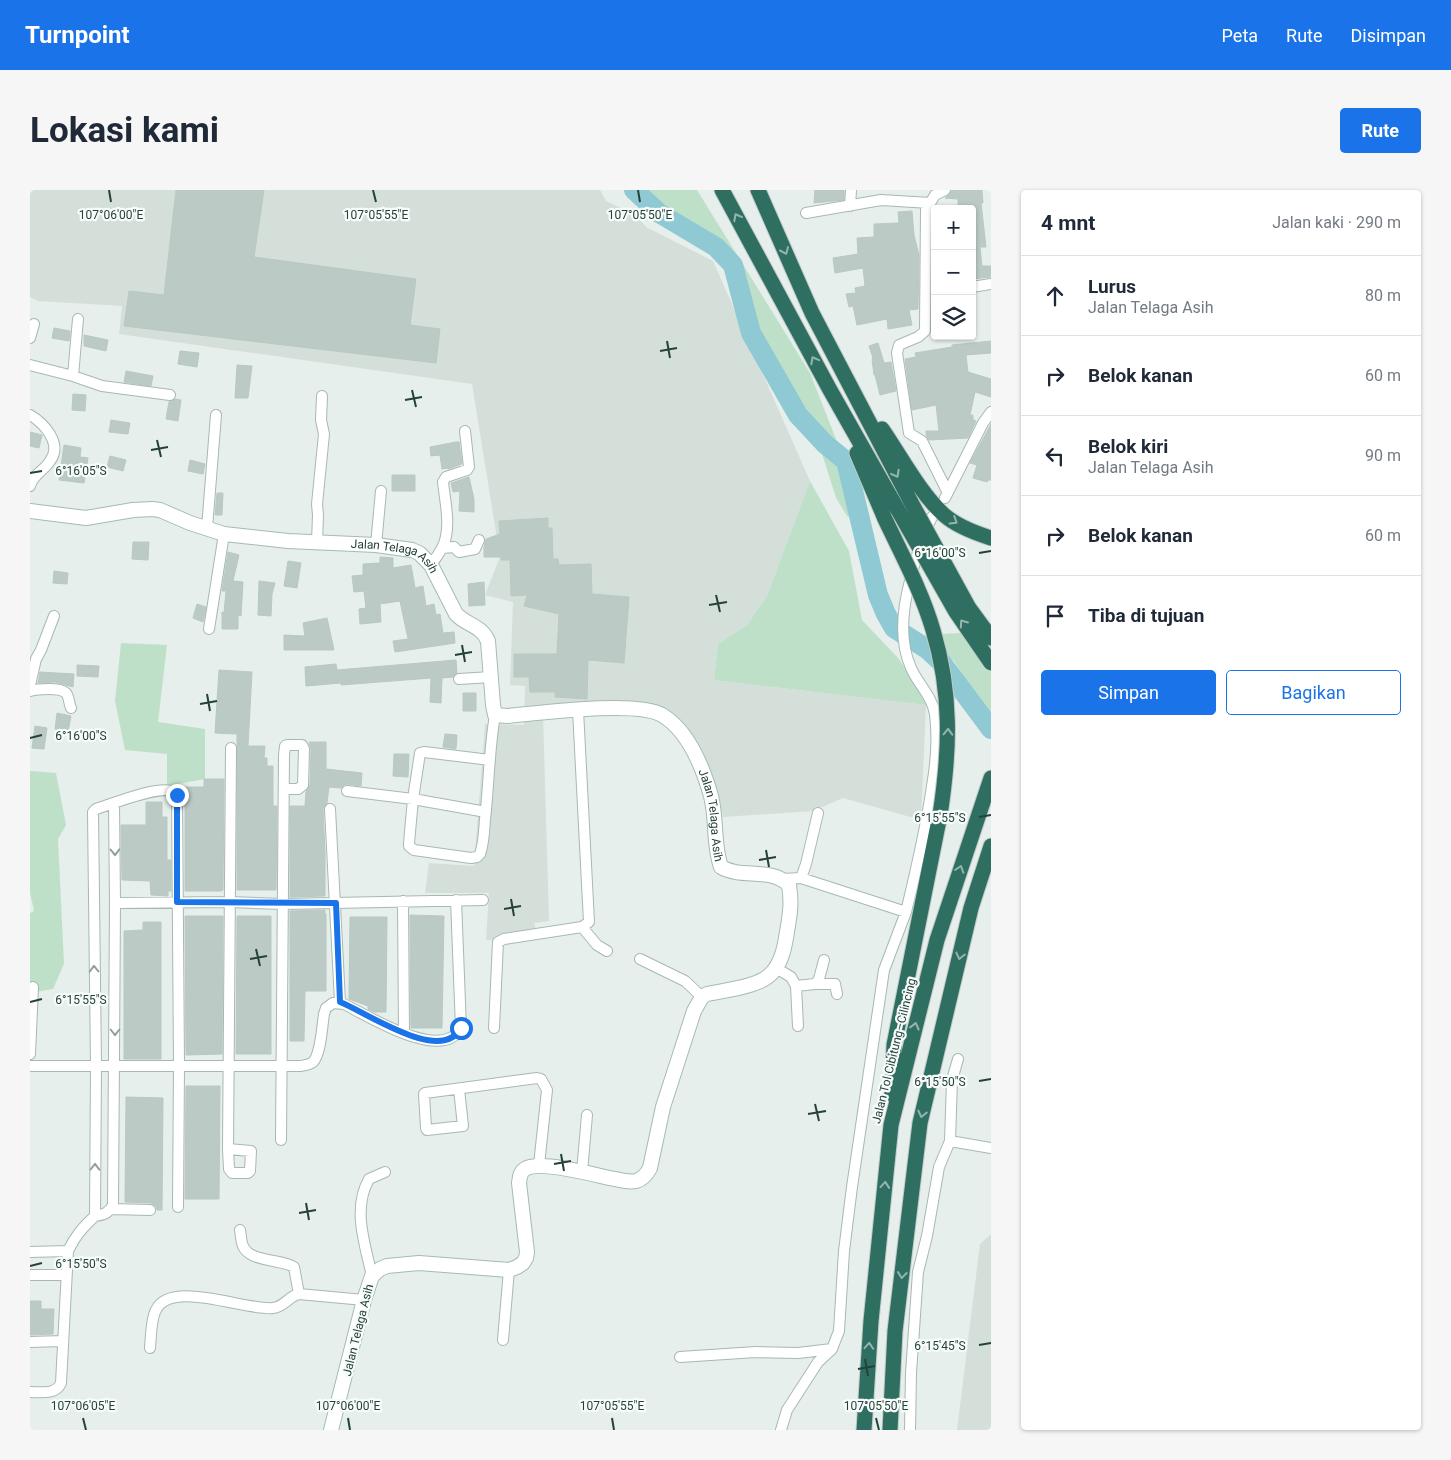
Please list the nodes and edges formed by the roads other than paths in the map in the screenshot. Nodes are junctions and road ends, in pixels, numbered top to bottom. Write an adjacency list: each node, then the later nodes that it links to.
1 (722, 190): 17 (highway, one-way to 1)
2 (758, 190): 15 (highway, one-way to 15)
3 (851, 190): 6 (street)
4 (945, 190): 5 (street)
5 (930, 203): 6 (street); 10 (street)
6 (850, 206): 7 (street)
7 (806, 213)
8 (991, 284): 9 (street)
9 (976, 286)
10 (930, 294): 20 (street)
11 (78, 319): 16 (street)
12 (34, 324): 13 (street)
13 (30, 338)
14 (30, 365): 16 (street)
15 (841, 369): 26 (highway, one-way to 26); 31 (highway, one-way to 31)
16 (73, 376): 18 (street)
17 (830, 390): 26 (highway); 96 (highway, one-way to 17, bridge)
18 (170, 395)
19 (322, 396): 33 (street)
20 (991, 412)
21 (30, 415): 24 (street)
22 (216, 415): 29 (street)
23 (465, 431): 35 (street)
24 (30, 486)
25 (381, 490): 34 (street)
26 (905, 507): 39 (highway, bridge); 40 (highway, one-way to 26, bridge)
27 (30, 511): 29 (street, Jalan Telaga Asih)
28 (932, 517): 71 (street)
29 (207, 528): 30 (street, Jalan Telaga Asih)
30 (224, 534): 33 (street, Jalan Telaga Asih); 38 (street)
31 (991, 538)
32 (479, 540): 35 (street)
33 (317, 543): 34 (street, Jalan Telaga Asih)
34 (376, 546): 36 (street, Jalan Telaga Asih)
35 (442, 548): 36 (street)
36 (431, 565): 41 (street, Jalan Telaga Asih)
37 (54, 616): 43 (street)
38 (209, 629)
39 (991, 638)
40 (991, 663)
41 (491, 677): 42 (street); 47 (street, Jalan Telaga Asih)
42 (459, 679)
43 (30, 685)
44 (30, 691): 45 (street)
45 (70, 708)
46 (578, 710): 47 (street, Jalan Telaga Asih); 61 (street, Jalan Telaga Asih); 72 (street)
47 (495, 714): 49 (street)
48 (230, 748): 66 (street)
49 (490, 760): 53 (street); 56 (street)
50 (991, 778): 96 (highway, Jalan Tol Cibitung–Cilincing, one-way to 50)
51 (284, 789): 69 (street)
52 (348, 791): 53 (street)
53 (412, 799): 56 (street); 56 (street)
54 (114, 803): 65 (street); 67 (street, one-way to 67); 89 (street, one-way to 54)
55 (330, 809): 68 (street)
56 (486, 812)
57 (818, 813): 60 (street)
58 (991, 846): 70 (highway)
59 (991, 869): 70 (highway)
60 (801, 878): 61 (street); 71 (street)
61 (783, 879): 76 (street)
62 (456, 900): 63 (street); 64 (street); 85 (street)
63 (483, 900)
64 (403, 901): 68 (street); 85 (street)
65 (177, 902): 66 (street); 67 (street); 91 (street)
66 (230, 902): 69 (street); 92 (street)
67 (115, 903): 90 (street, one-way to 90)
68 (336, 903): 69 (street); 82 (street)
69 (283, 904): 93 (street)
70 (971, 908): 127 (highway, one-way to 127)
71 (906, 912): 121 (street)
72 (582, 927): 73 (street); 84 (street)
73 (607, 951)
74 (640, 958): 81 (street)
75 (824, 960): 77 (street)
76 (776, 968): 78 (street); 81 (street)
77 (815, 984): 78 (street); 80 (street)
78 (796, 986): 83 (street)
79 (33, 987): 86 (street)
80 (837, 994)
81 (702, 997): 103 (street)
82 (340, 1002): 85 (street); 93 (street)
83 (798, 1026)
84 (494, 1028)
85 (404, 1033)
86 (30, 1054)
87 (958, 1059): 98 (street)
88 (30, 1066): 89 (street)
89 (96, 1066): 90 (street); 107 (street, one-way to 89)
90 (114, 1066): 91 (street); 105 (street)
91 (179, 1066): 92 (street); 104 (street)
92 (229, 1066): 93 (street); 100 (street)
93 (281, 1066): 97 (street)
94 (460, 1089): 94 (street); 101 (street)
95 (587, 1115): 103 (street)
96 (890, 1125): 126 (highway, Jalan Tol Cibitung–Cilincing, one-way to 96)
97 (281, 1140)
98 (950, 1141): 99 (street); 128 (street)
99 (991, 1148)
100 (228, 1149)
101 (540, 1165): 103 (street); 111 (street)
102 (385, 1172): 114 (street)
103 (582, 1172)
104 (178, 1207)
105 (111, 1209): 106 (street); 107 (street)
106 (150, 1210)
107 (95, 1216): 109 (street)
108 (240, 1230): 115 (street)
109 (68, 1251): 110 (street); 113 (street)
110 (30, 1252)
111 (509, 1270): 114 (street, Jalan Telaga Asih); 117 (street)
112 (30, 1274): 113 (street)
113 (66, 1275): 118 (street)
114 (372, 1276): 116 (street, Jalan Telaga Asih)
115 (299, 1294): 116 (street); 120 (street)
116 (364, 1300): 124 (street, Jalan Telaga Asih)
117 (503, 1340)
118 (63, 1341): 119 (street); 123 (street)
119 (30, 1342)
120 (150, 1348)
121 (832, 1349): 122 (street); 125 (street)
122 (680, 1357)
123 (30, 1392)
124 (331, 1430)
125 (781, 1430)
126 (864, 1430)
127 (890, 1430)
128 (910, 1430)

